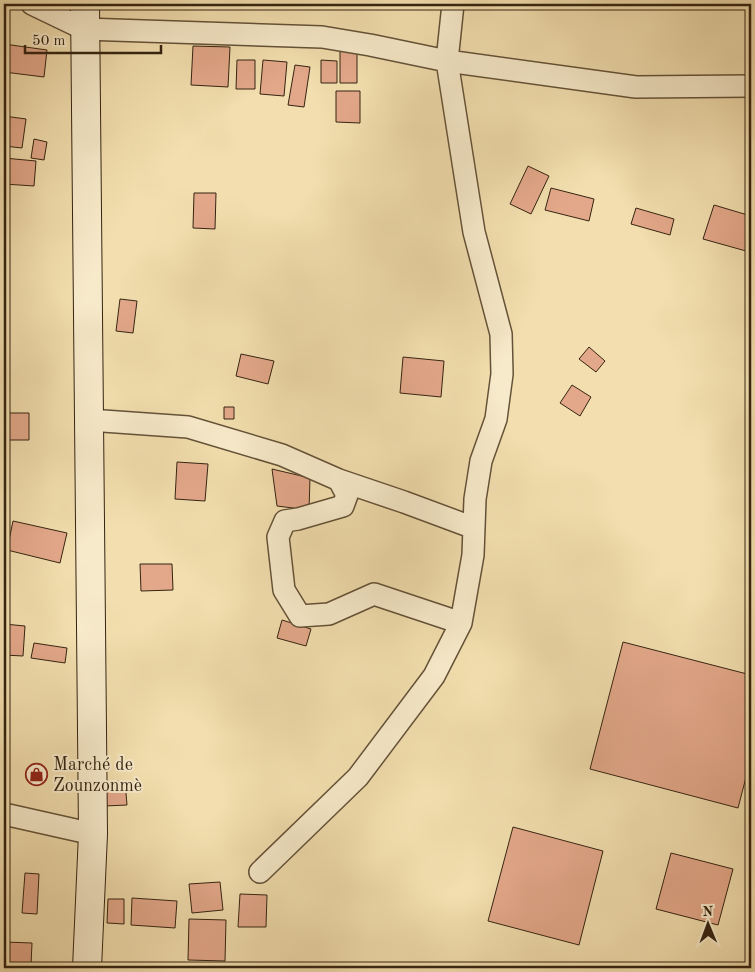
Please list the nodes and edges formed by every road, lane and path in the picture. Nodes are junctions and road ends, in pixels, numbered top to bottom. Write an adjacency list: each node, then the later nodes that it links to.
1 (32, 4): 3 (street)
2 (453, 4): 4 (street)
3 (84, 16): 4 (street); 6 (street)
4 (447, 61): 5 (street); 8 (street)
5 (751, 86)
6 (88, 420): 7 (street); 11 (street)
7 (339, 480): 8 (street); 9 (street)
8 (474, 528): 9 (street)
9 (461, 623): 12 (street)
10 (4, 814): 11 (street)
11 (93, 834): 13 (street)
12 (260, 872)
13 (86, 968)

